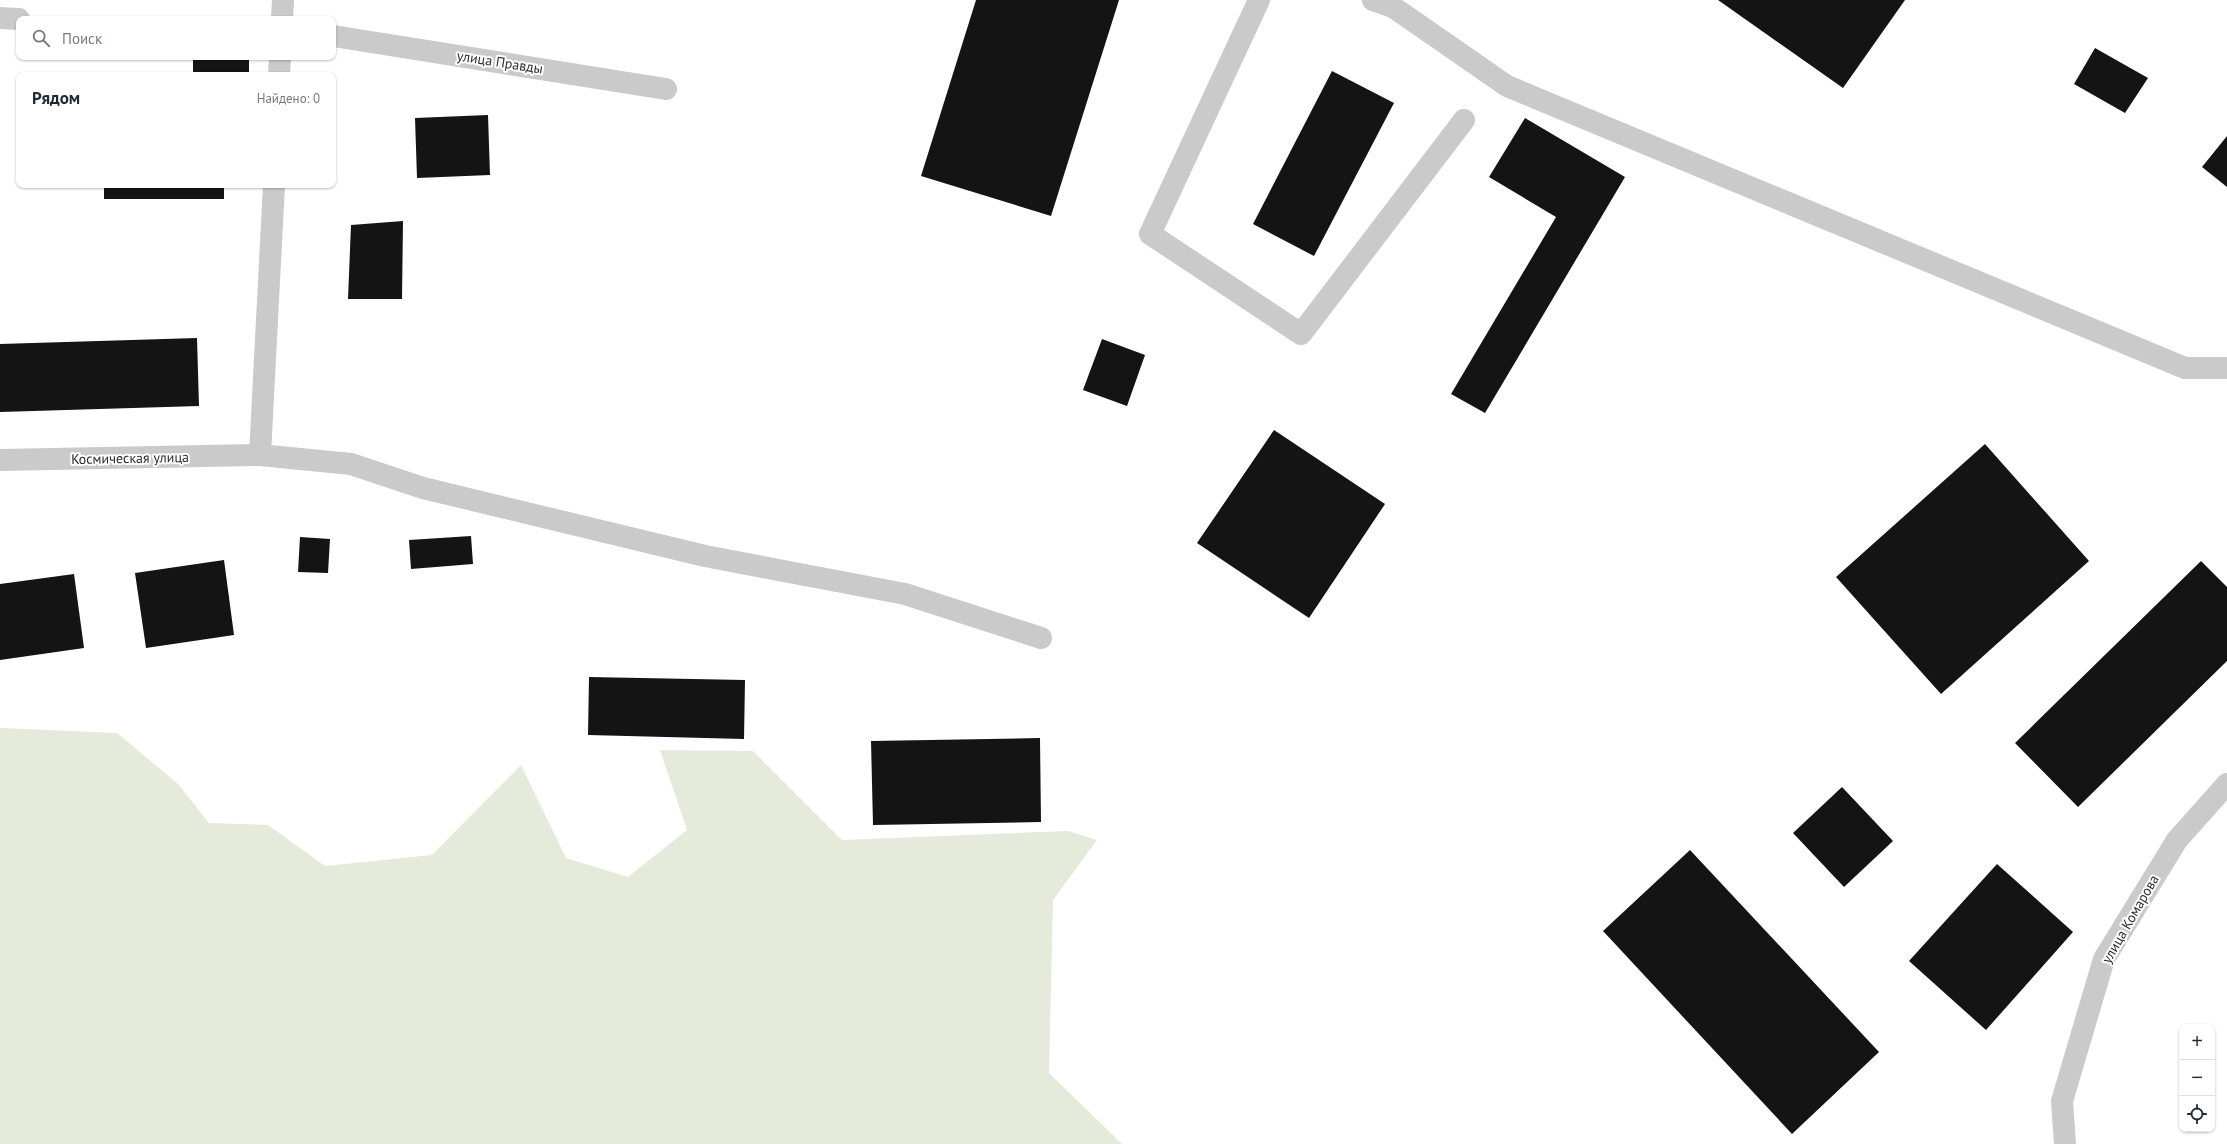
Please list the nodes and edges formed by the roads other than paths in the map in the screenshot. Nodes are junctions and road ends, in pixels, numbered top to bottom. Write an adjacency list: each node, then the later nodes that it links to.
1 (283, 0): 4 (street)
2 (1259, 0): 11 (street)
3 (1388, 2): 13 (street)
4 (282, 16)
5 (0, 18): 6 (street)
6 (16, 19)
7 (336, 36): 10 (street, улица Правды)
8 (280, 60): 9 (street)
9 (279, 72)
10 (666, 89)
11 (1464, 120)
12 (274, 188): 14 (street)
13 (2227, 368)
14 (260, 455): 15 (street, Космическая улица); 16 (street, Космическая улица)
15 (0, 460)
16 (1041, 638)
17 (2227, 784): 18 (street, улица Комарова)
18 (2065, 1144)

